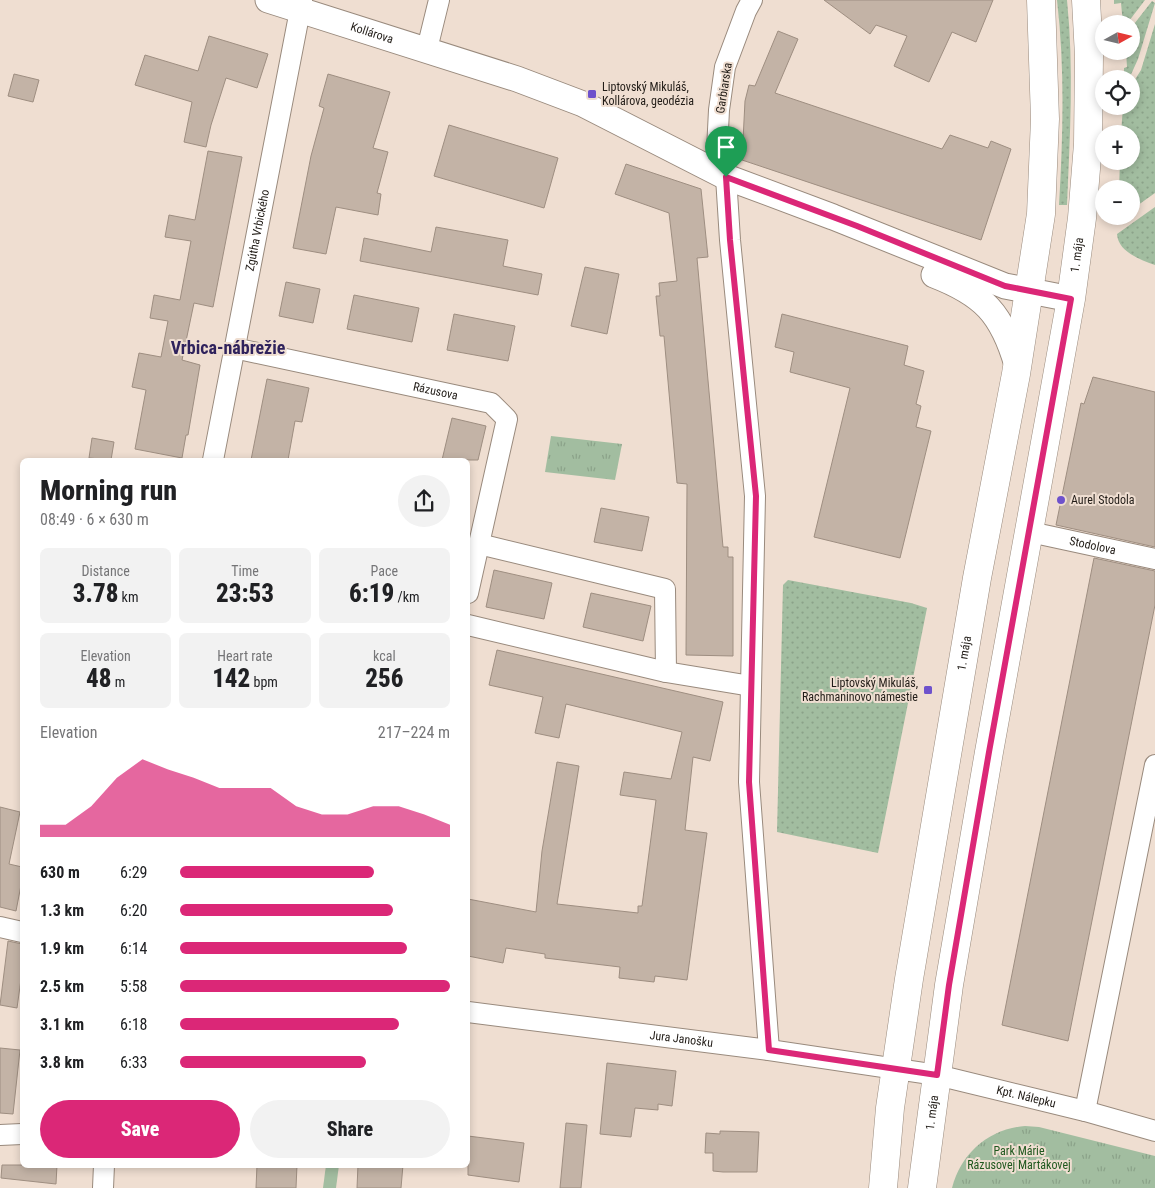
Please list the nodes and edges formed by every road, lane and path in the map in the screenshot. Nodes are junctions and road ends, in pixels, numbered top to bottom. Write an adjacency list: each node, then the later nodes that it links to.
1 (268, 0): 6 (street, Kollárova)
2 (439, 0): 7 (street)
3 (752, 0): 8 (street, Garbiarska)
4 (1041, 0): 10 (main road, 1. mája)
5 (1086, 0): 11 (main road, 1. mája)
6 (301, 5): 7 (street, Kollárova); 12 (street, Zgútha Vrbického)
7 (427, 49): 8 (street, Kollárova)
8 (726, 177): 9 (street, Kollárova); 21 (street)
9 (857, 226): 10 (street, Kollárova); 13 (street)
10 (1030, 291): 11 (street, Kollárova); 13 (main road, 1. mája)
11 (1071, 299): 15 (main road, 1. mája)
12 (234, 348): 14 (street, Zgútha Vrbického); 16 (street, Rázusova)
13 (1017, 365): 27 (main road, 1. mája)
14 (213, 458)
15 (1030, 532): 17 (street, Stodolova); 28 (main road, 1. mája)
16 (479, 544): 18 (street); 20 (street)
17 (1155, 559)
18 (470, 584)
19 (470, 625): 20 (street)
20 (666, 672): 21 (street)
21 (751, 686): 26 (street)
22 (1155, 766): 29 (street)
23 (0, 927): 24 (street)
24 (20, 932)
25 (470, 1012): 26 (street, Jura Janošku)
26 (769, 1050): 27 (street, Jura Janošku)
27 (895, 1070): 28 (street, Kpt. Nálepku); 35 (main road, 1. mája)
28 (937, 1075): 29 (street, Kpt. Nálepku); 36 (main road, 1. mája)
29 (1085, 1111): 30 (street, Kpt. Nálepku)
30 (1155, 1131)
31 (20, 1134): 32 (street)
32 (0, 1135)
33 (104, 1168): 34 (street)
34 (103, 1188)
35 (883, 1188)
36 (922, 1188)

